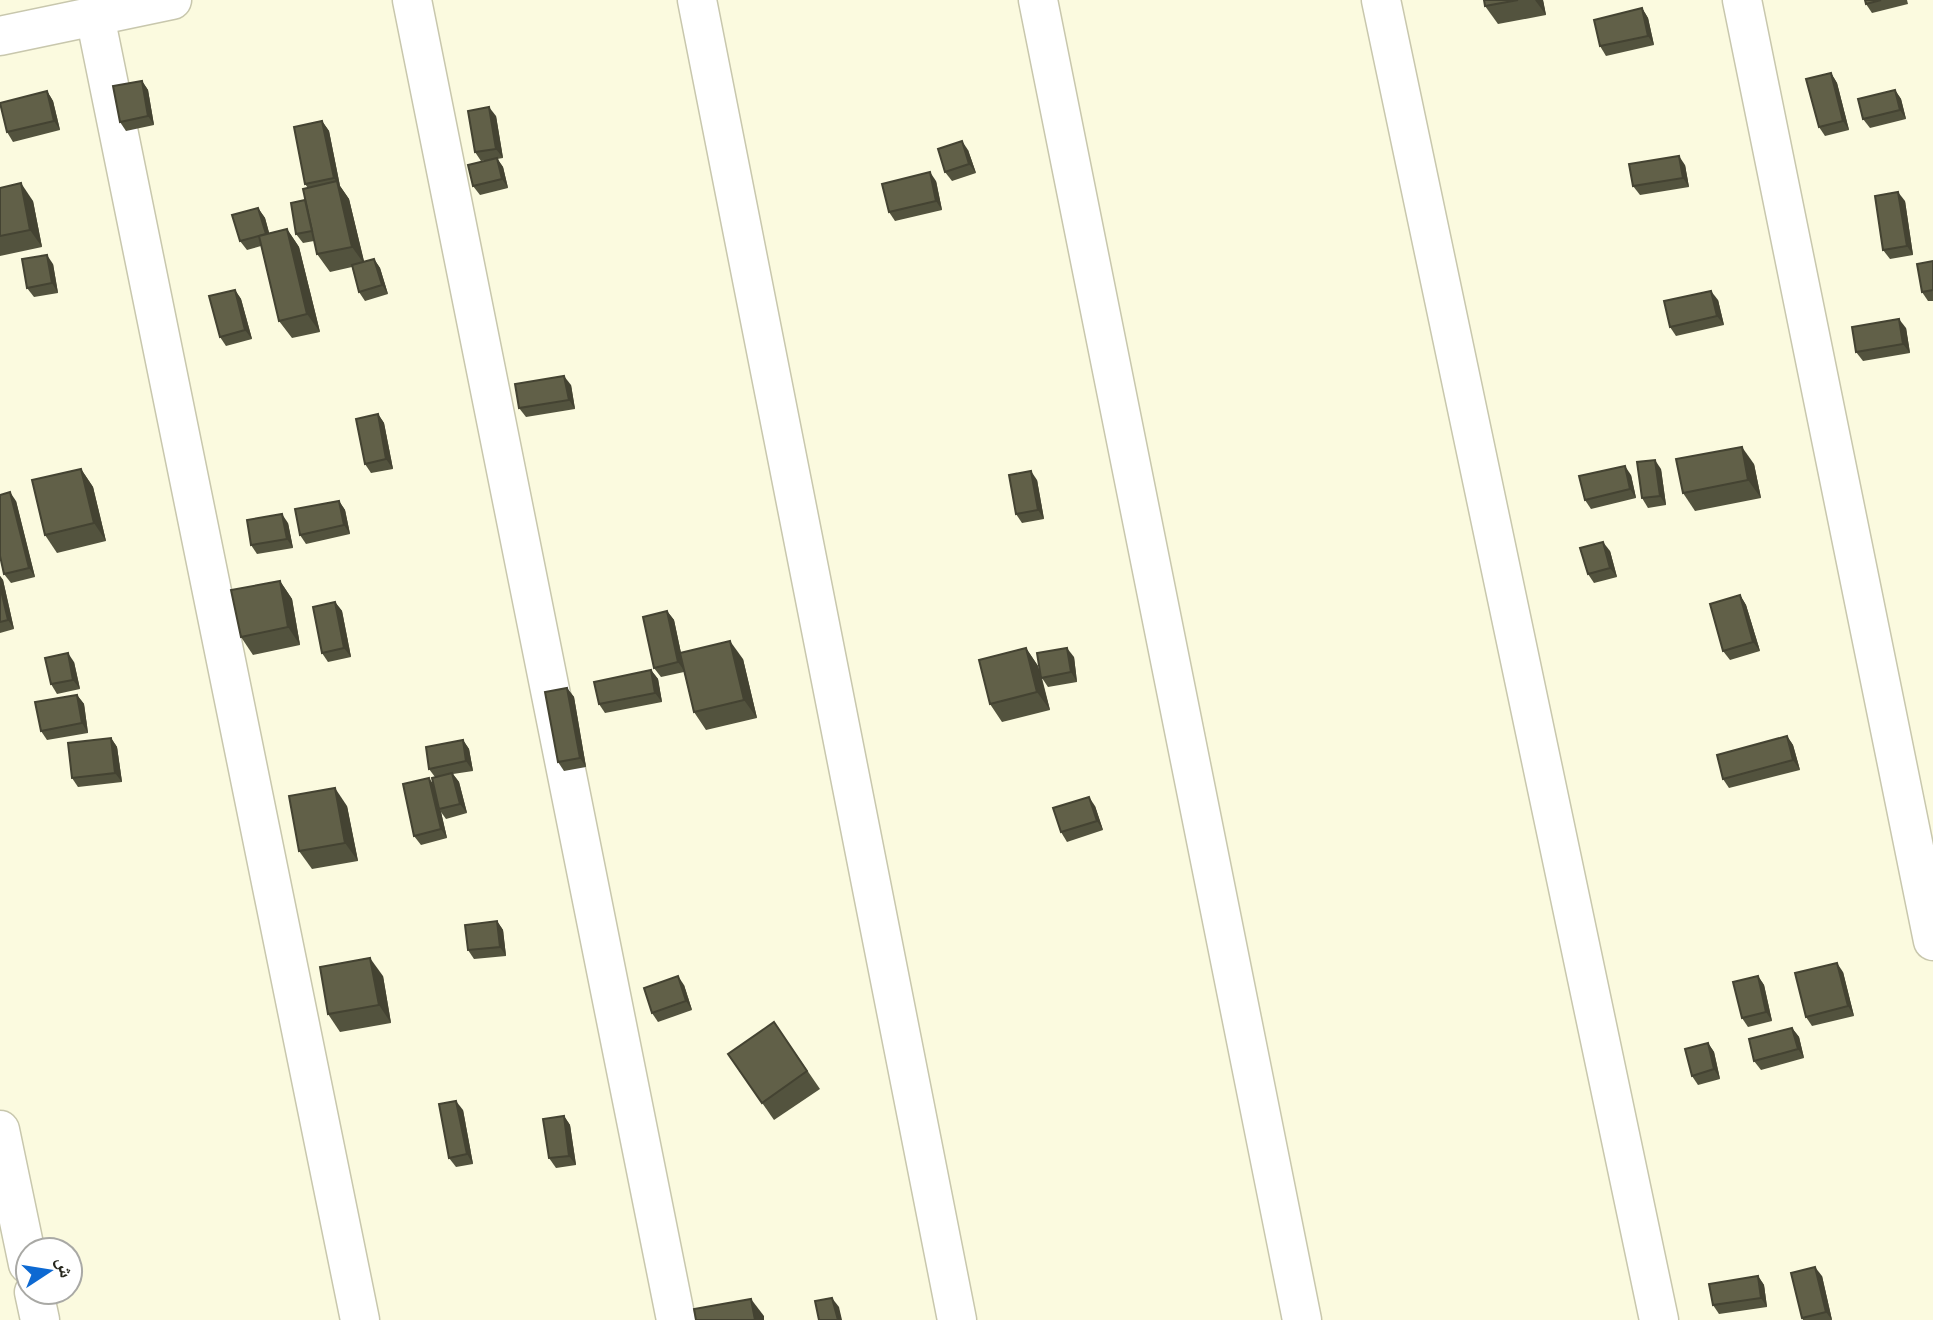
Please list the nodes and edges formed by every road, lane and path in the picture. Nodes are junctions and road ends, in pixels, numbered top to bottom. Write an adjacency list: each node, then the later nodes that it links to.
1 (172, 0): 7 (street)
2 (412, 0): 13 (street)
3 (697, 0): 14 (street)
4 (1038, 0): 15 (street)
5 (1381, 0): 16 (street)
6 (1742, 0): 9 (street)
7 (95, 16): 8 (street); 12 (street)
8 (0, 36)
9 (1933, 941)
10 (0, 1130): 11 (street)
11 (22, 1236)
12 (360, 1320)
13 (677, 1320)
14 (957, 1320)
15 (1302, 1320)
16 (1659, 1320)

